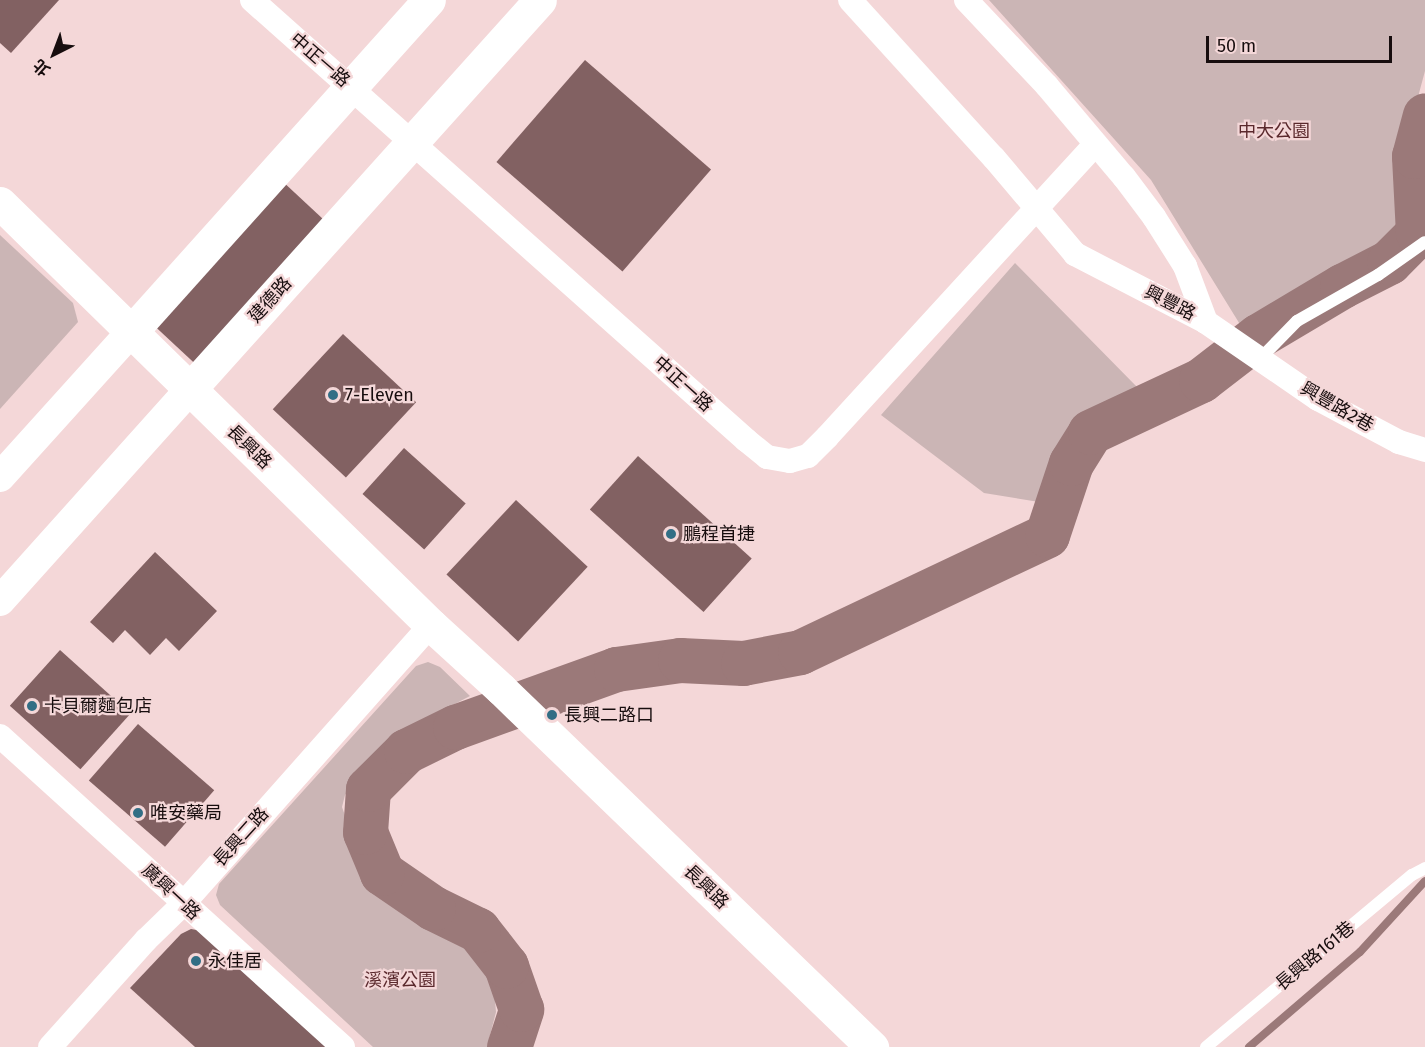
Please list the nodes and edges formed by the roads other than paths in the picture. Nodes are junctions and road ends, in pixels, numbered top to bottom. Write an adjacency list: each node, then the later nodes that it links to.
1 (252, 0): 6 (street, 中正一路)
2 (429, 0): 6 (main road)
3 (540, 0): 7 (main road, 建德路)
4 (850, 0): 10 (street, 興豐路)
5 (966, 0): 8 (street, 興豐路)
6 (351, 88): 7 (street, 中正一路); 13 (main road)
7 (412, 142): 10 (street, 中正一路); 15 (main road, 建德路)
8 (1095, 145): 10 (street, 中正一路); 12 (street, 興豐路)
9 (0, 203): 13 (main road, 長興路)
10 (1036, 207): 12 (street, 興豐路)
11 (1425, 242): 14 (lane)
12 (1206, 322): 14 (street, 興豐路2巷)
13 (131, 332): 15 (main road, 長興路); 17 (street)
14 (1258, 357): 16 (street, 興豐路2巷)
15 (190, 389): 18 (street, 建德路); 19 (main road, 長興路)
16 (1425, 450)
17 (0, 477)
18 (0, 601)
19 (431, 625): 22 (street, 長興二路); 25 (main road, 長興路)
20 (0, 736): 22 (street, 廣興一路)
21 (1425, 868): 26 (lane, 長興路161巷)
22 (183, 904): 23 (street, 長興二路); 24 (street, 廣興一路)
23 (50, 1047)
24 (343, 1047)
25 (873, 1047)
26 (1206, 1047)

